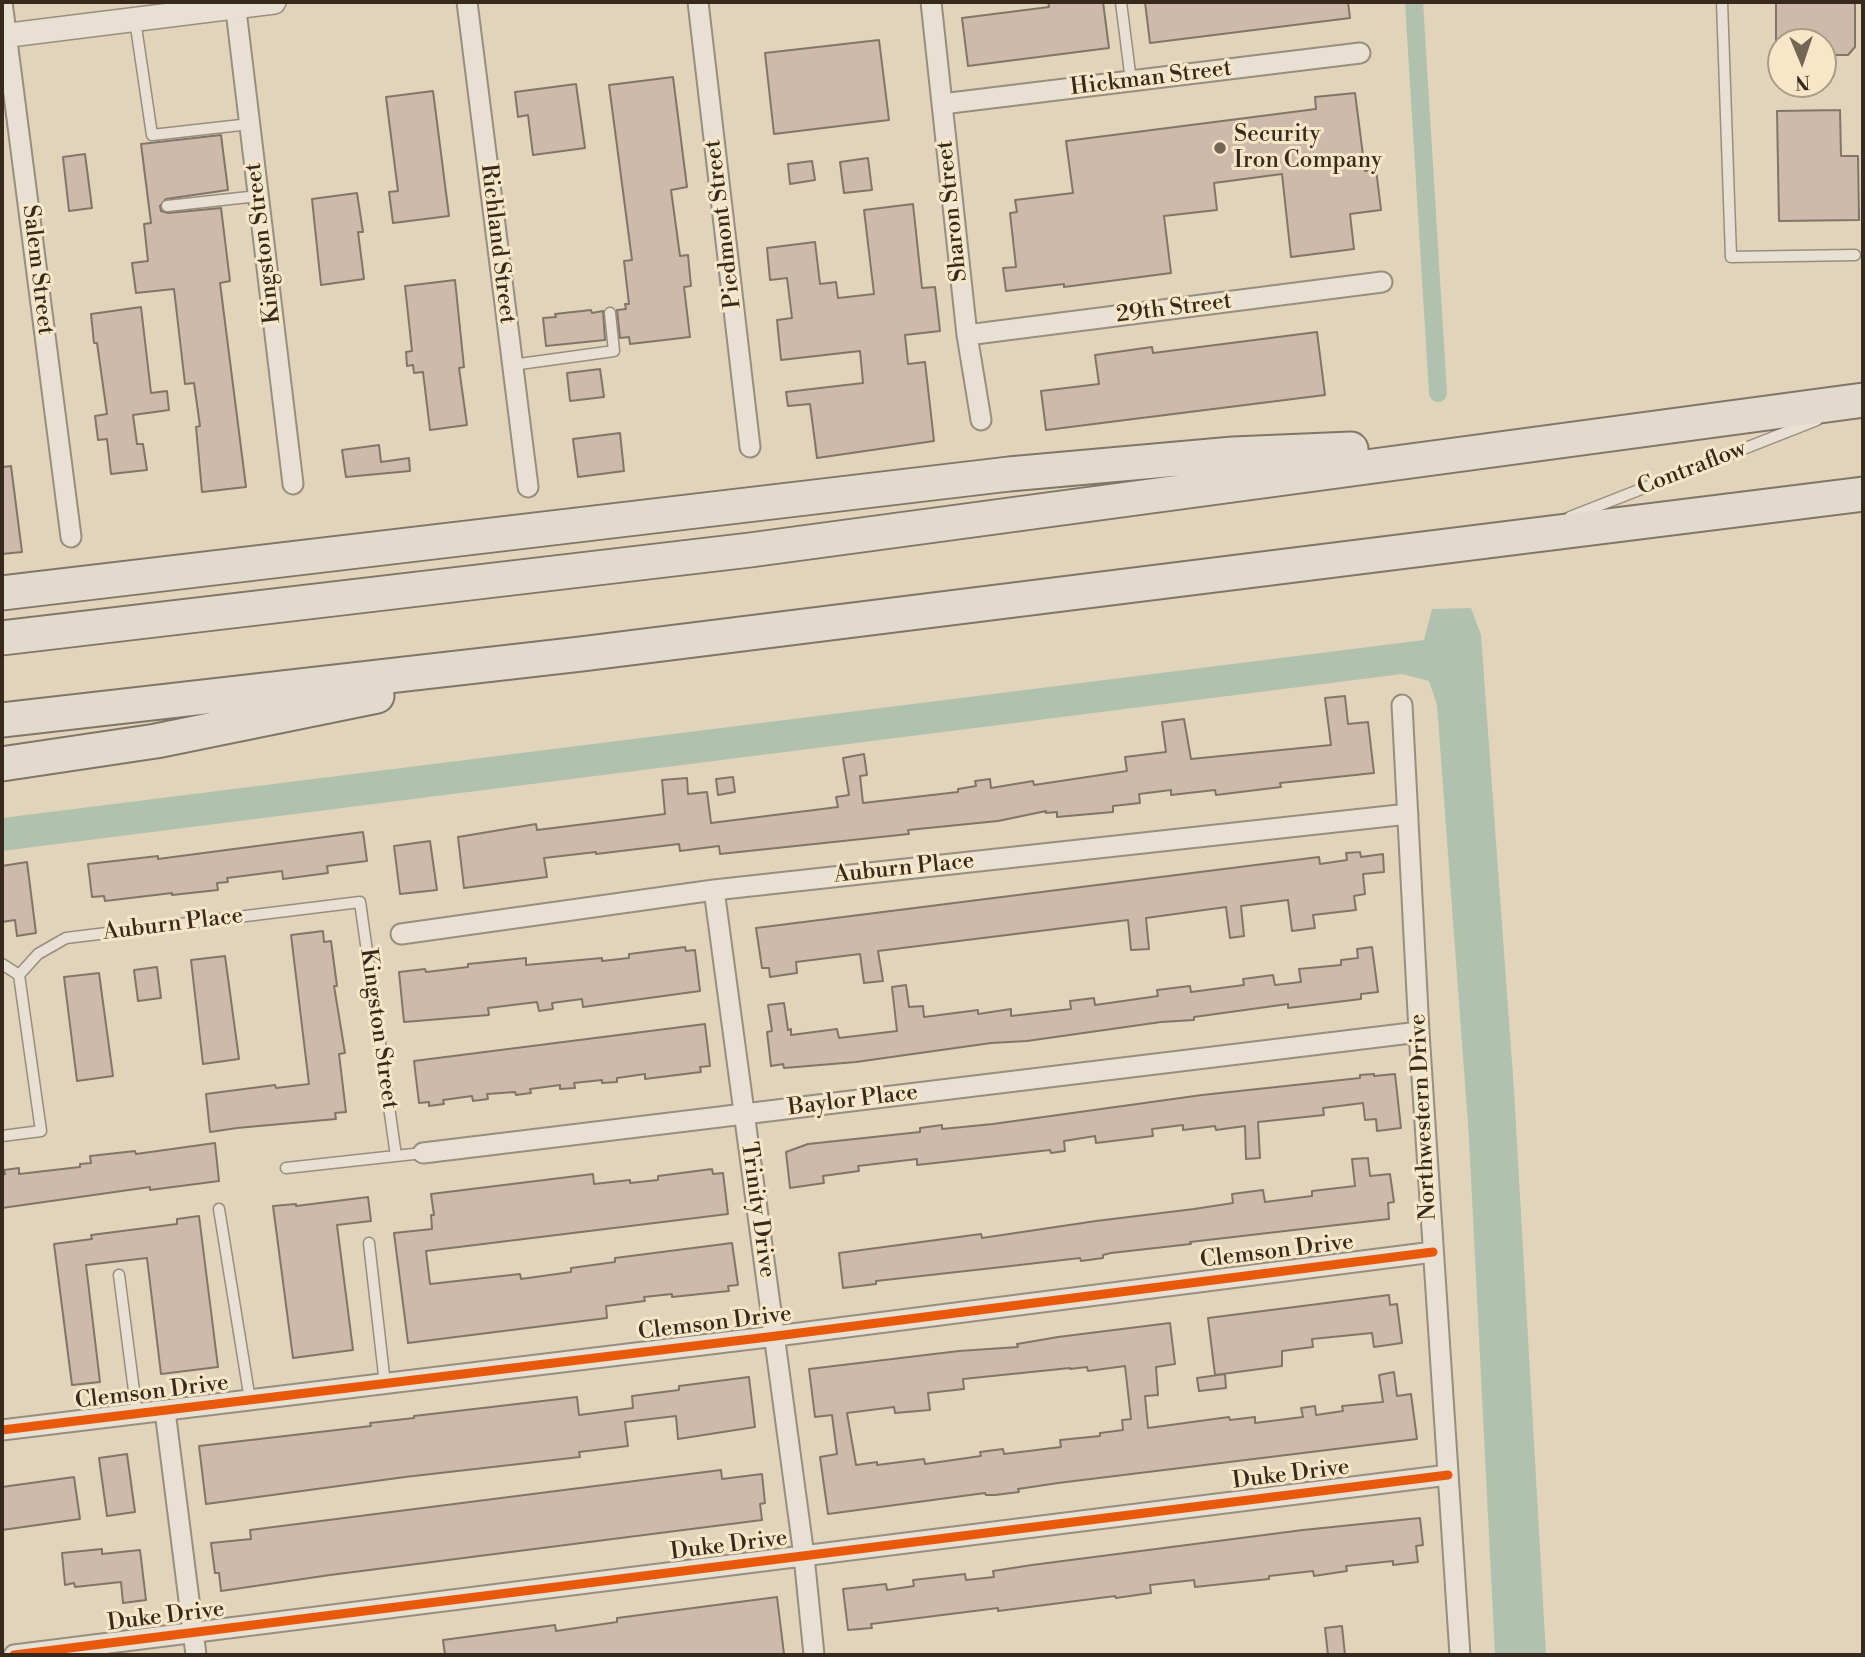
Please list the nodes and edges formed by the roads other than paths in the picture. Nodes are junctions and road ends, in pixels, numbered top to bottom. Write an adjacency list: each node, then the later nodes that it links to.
1 (2, 2): 10 (street, Salem Street)
2 (274, 2): 8 (street)
3 (467, 2): 21 (street, Richland Street)
4 (698, 2): 25 (street, Piedmont Street)
5 (931, 2): 13 (street, Sharon Street)
6 (1121, 2): 12 (lane)
7 (1722, 2): 17 (lane)
8 (235, 4): 9 (street); 14 (street, Kingston Street)
9 (135, 19): 10 (street); 14 (lane)
10 (4, 36): 30 (street, Salem Street)
11 (1360, 53): 12 (street, Hickman Street)
12 (1131, 81): 13 (street, Hickman Street)
13 (942, 104): 20 (street, Sharon Street)
14 (250, 124): 15 (street, Kingston Street)
15 (258, 196): 16 (lane); 26 (street, Kingston Street)
16 (167, 206)
17 (1855, 255)
18 (1382, 282): 20 (street, 29th Street)
19 (610, 313): 21 (lane)
20 (967, 335): 23 (street, Sharon Street)
21 (512, 365): 27 (street, Richland Street)
22 (1863, 401): 24 (highway); 29 (lane, Contraflow)
23 (981, 420)
24 (1556, 440): 31 (highway); 32 (highway)
25 (750, 447)
26 (293, 484)
27 (528, 487)
28 (1863, 494): 29 (highway)
29 (1521, 536): 33 (highway)
30 (71, 537)
31 (2, 593)
32 (2, 638)
33 (581, 654): 35 (highway); 36 (highway)
34 (1402, 705): 37 (street, Northwestern Drive)
35 (2, 720)
36 (2, 764)
37 (1408, 814): 38 (street, Auburn Place); 43 (street, Northwestern Drive)
38 (714, 890): 40 (street, Auburn Place); 44 (street, Trinity Drive)
39 (360, 902): 42 (lane, Auburn Place); 47 (lane, Kingston Street)
40 (401, 934)
41 (2, 964): 42 (lane)
42 (19, 975): 45 (lane)
43 (1419, 1032): 44 (street, Baylor Place); 51 (street, Northwestern Drive)
44 (744, 1115): 46 (street, Baylor Place); 53 (street, Trinity Drive)
45 (2, 1136)
46 (423, 1153): 47 (lane, Baylor Place)
47 (396, 1156): 48 (lane, Baylor Place)
48 (286, 1168)
49 (219, 1209): 55 (lane)
50 (369, 1243): 54 (lane)
51 (1433, 1252): 53 (street, Clemson Drive); 59 (street, Northwestern Drive)
52 (119, 1275): 57 (lane)
53 (776, 1336): 54 (street, Clemson Drive); 60 (street, Trinity Drive)
54 (385, 1384): 55 (street, Clemson Drive)
55 (250, 1401): 56 (street, Clemson Drive)
56 (165, 1411): 57 (street, Clemson Drive); 61 (street)
57 (137, 1415): 58 (street, Clemson Drive)
58 (2, 1430)
59 (1448, 1475): 60 (street, Duke Drive); 65 (street, Northwestern Drive)
60 (804, 1556): 61 (street, Duke Drive); 64 (street, Trinity Drive)
61 (193, 1633): 62 (street, Duke Drive); 63 (street)
62 (14, 1655)
63 (196, 1655)
64 (814, 1655)
65 (1460, 1655)

